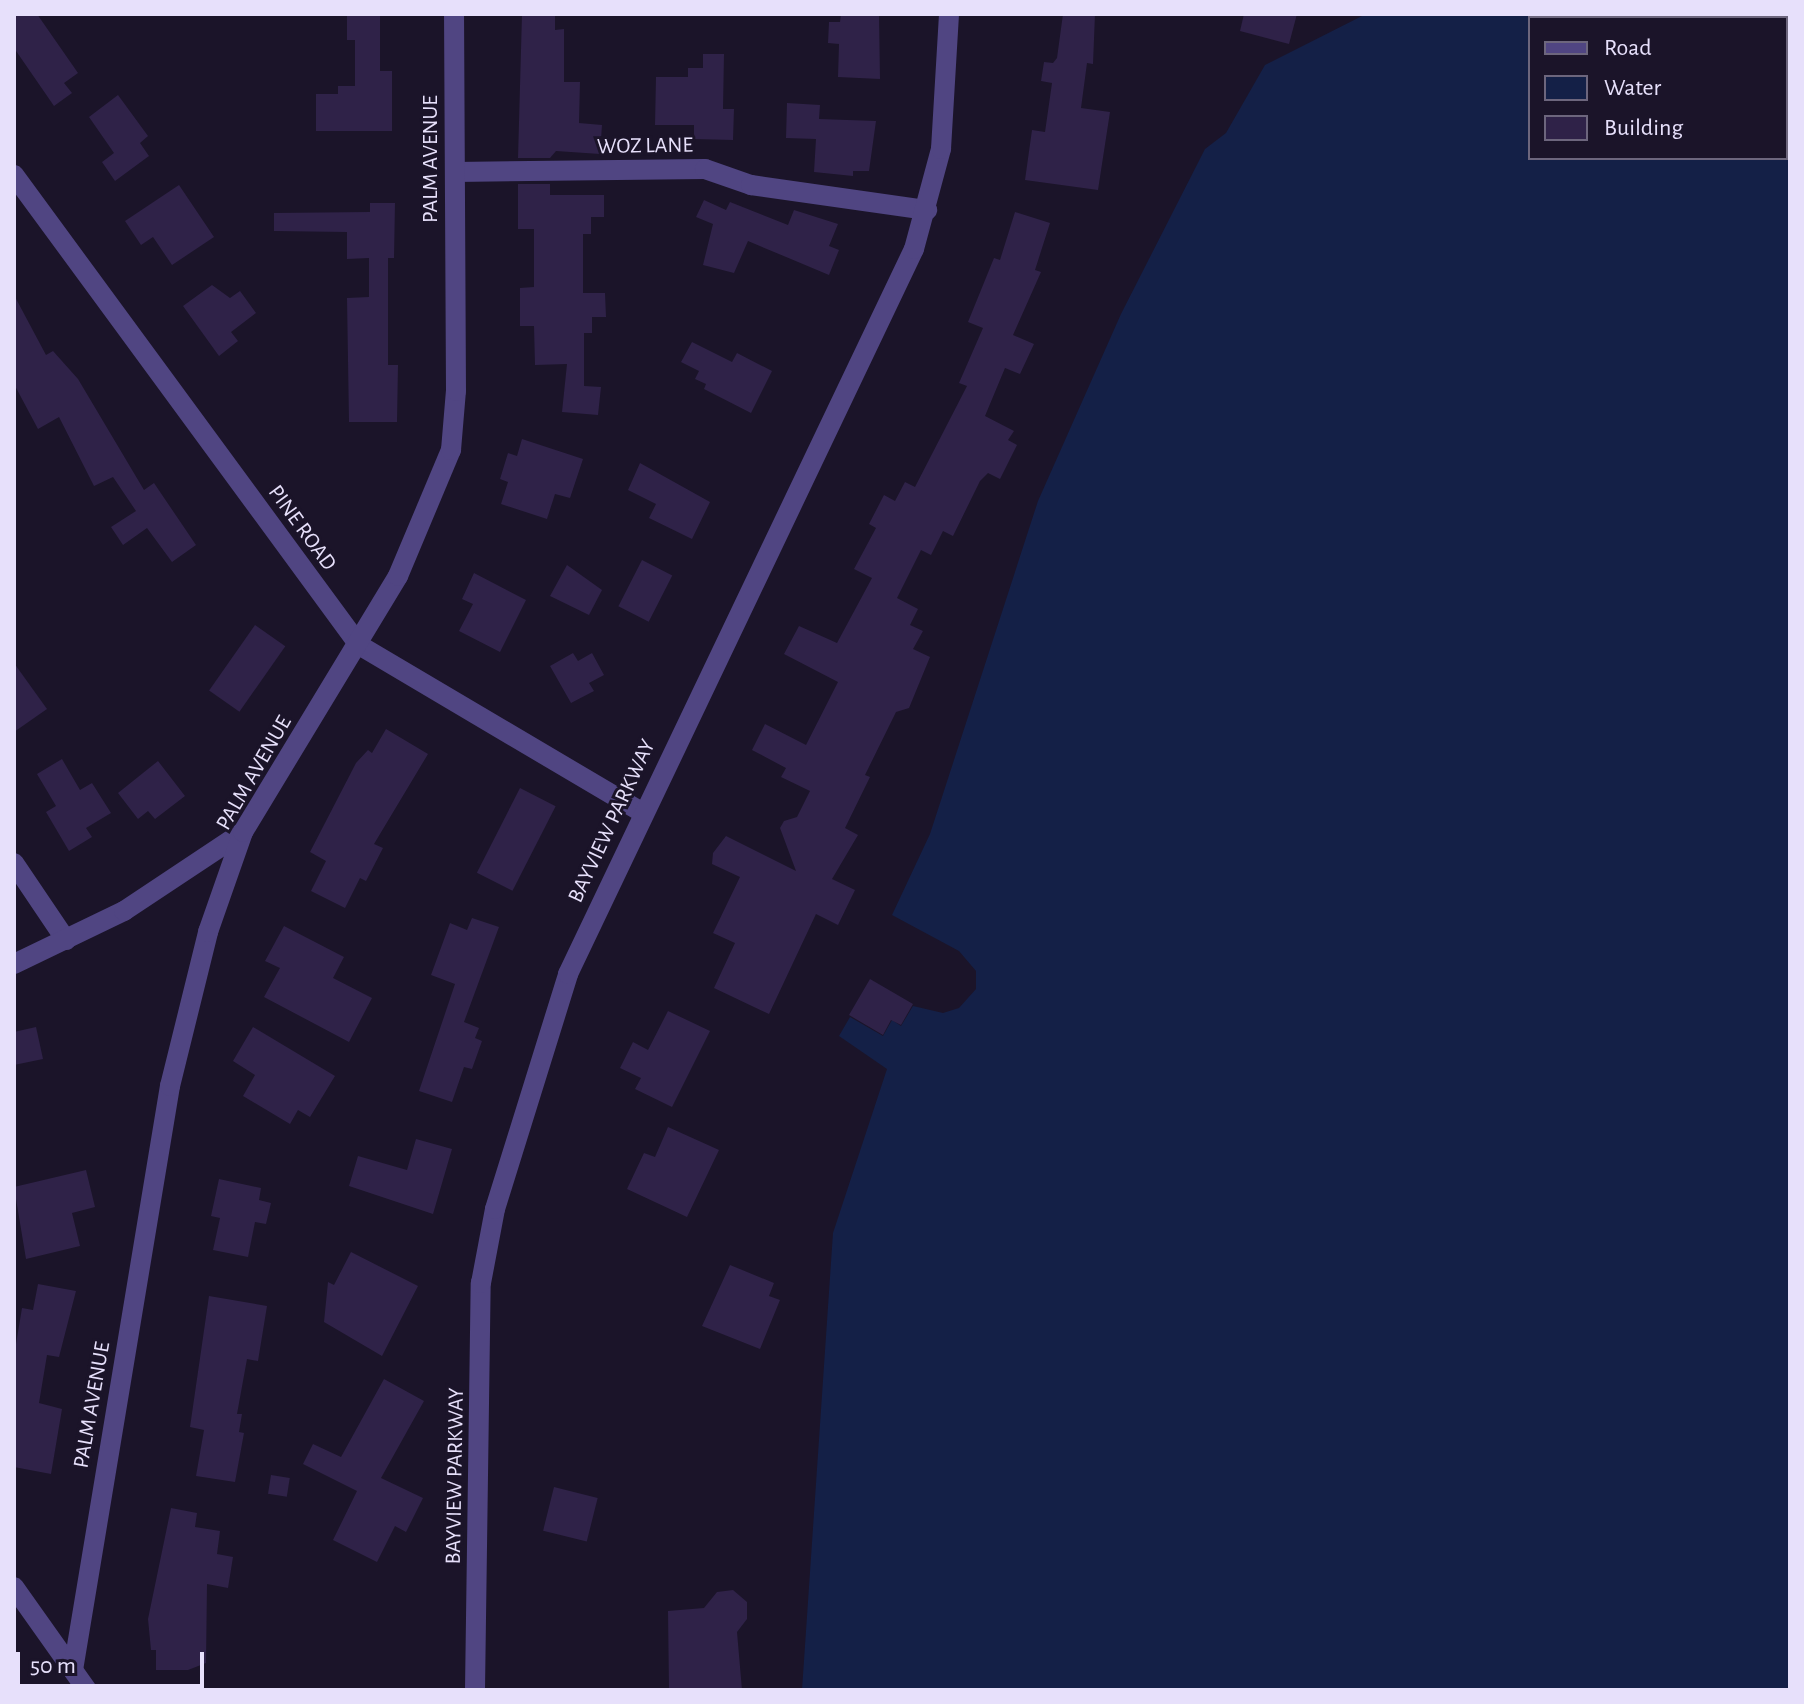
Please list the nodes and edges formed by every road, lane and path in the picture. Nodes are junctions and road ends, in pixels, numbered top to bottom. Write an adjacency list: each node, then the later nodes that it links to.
1 (454, 14): 3 (street, PALM AVENUE)
2 (949, 14): 5 (street, BAYVIEW PARKWAY)
3 (455, 172): 5 (street, WOZ LANE); 6 (street, PALM AVENUE)
4 (14, 175): 6 (street, PINE ROAD)
5 (927, 210): 7 (street, BAYVIEW PARKWAY)
6 (359, 645): 7 (street, PINE ROAD); 8 (street, PALM AVENUE)
7 (641, 812): 15 (street, BAYVIEW PARKWAY)
8 (243, 832): 10 (street); 13 (street, PALM AVENUE)
9 (14, 863): 10 (street)
10 (66, 940): 11 (street)
11 (14, 964)
12 (14, 1587): 13 (street)
13 (73, 1670): 14 (street)
14 (87, 1690)
15 (475, 1690)

